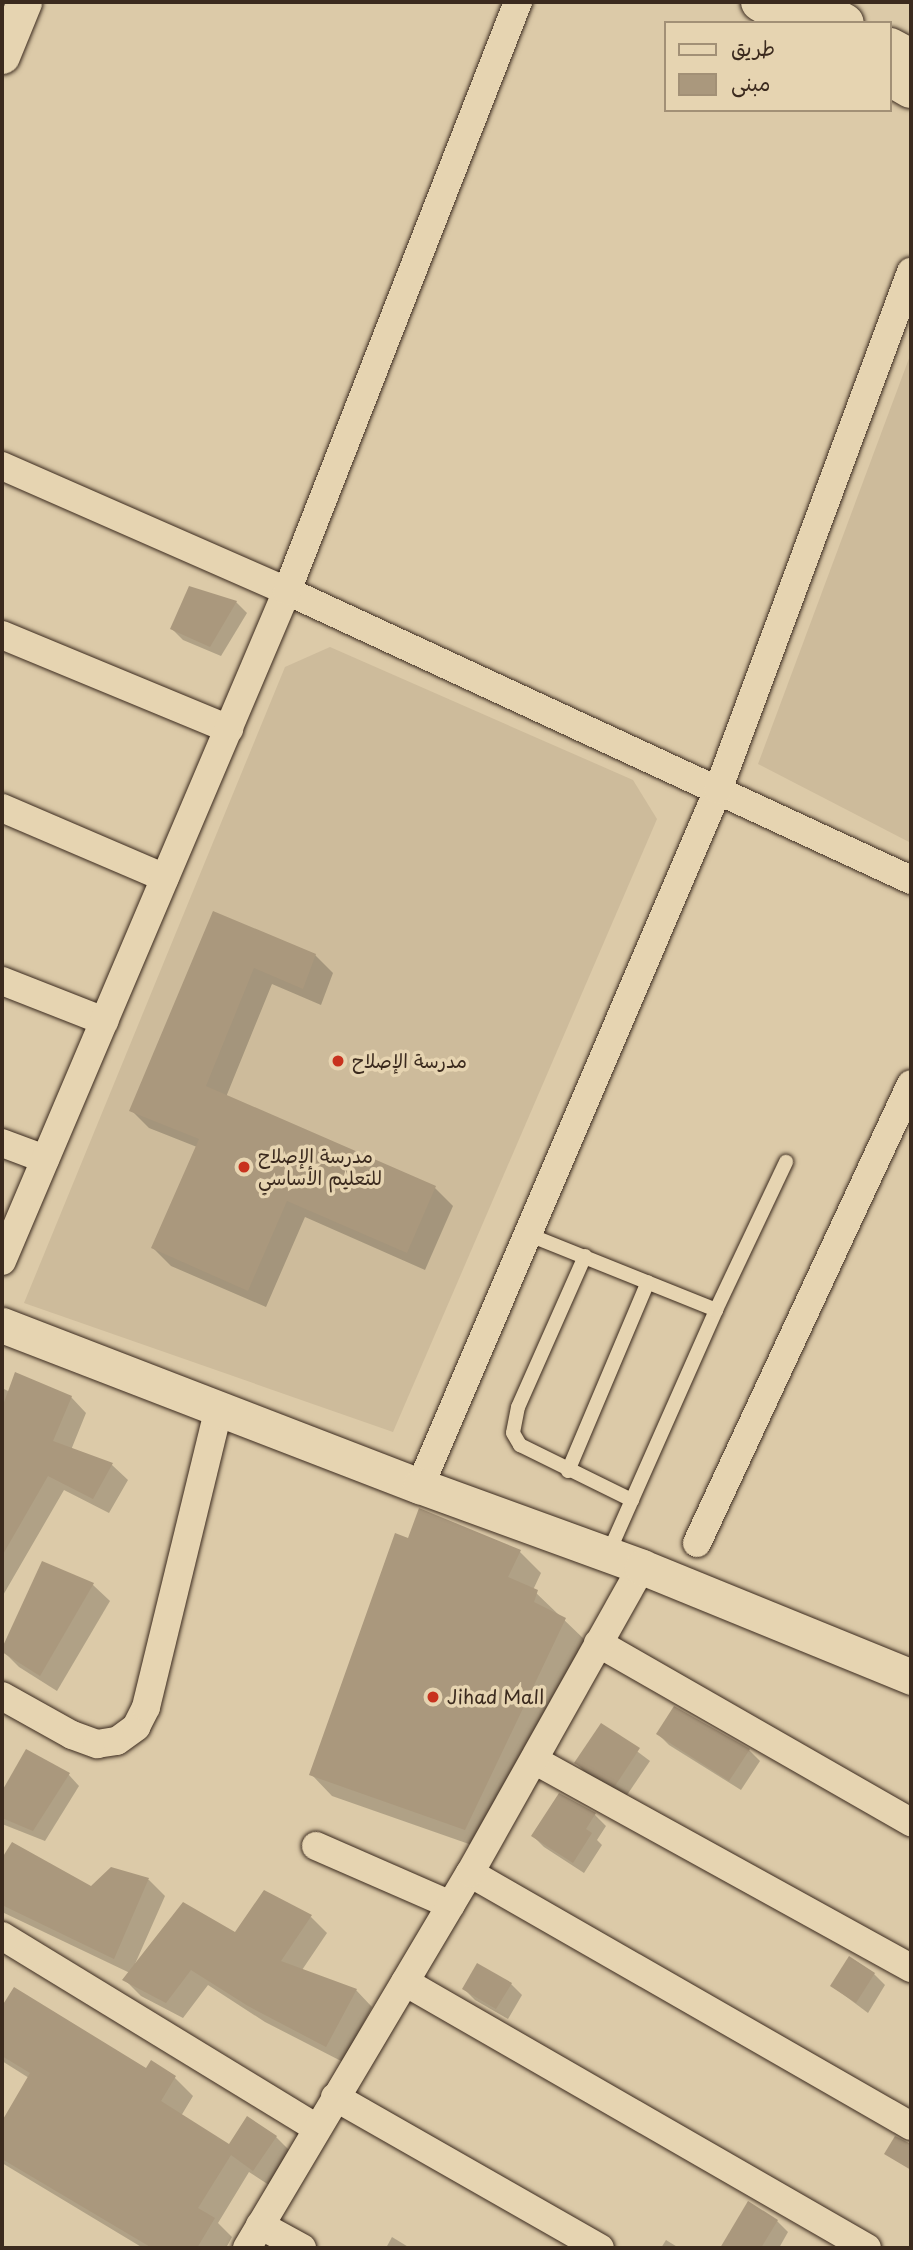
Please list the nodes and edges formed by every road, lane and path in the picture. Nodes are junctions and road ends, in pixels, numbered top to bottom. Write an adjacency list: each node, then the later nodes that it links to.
1 (24, 2): 8 (street)
2 (518, 2): 14 (street)
3 (760, 2): 5 (main road)
4 (807, 2): 6 (main road)
5 (793, 21)
6 (841, 21)
7 (892, 48): 9 (main road)
8 (2, 56)
9 (911, 58)
10 (892, 78): 11 (main road)
11 (911, 89)
12 (911, 272): 17 (street)
13 (2, 466): 14 (street)
14 (287, 592): 16 (street); 17 (street)
15 (2, 635): 16 (street)
16 (229, 729): 19 (street)
17 (718, 790): 20 (street); 27 (street)
18 (2, 808): 19 (street)
19 (165, 878): 22 (street)
20 (911, 880)
21 (2, 981): 22 (street)
22 (104, 1021): 25 (street)
23 (911, 1084): 37 (street)
24 (2, 1143): 25 (street)
25 (45, 1159): 29 (street)
26 (786, 1162): 31 (lane)
27 (527, 1234): 28 (lane); 35 (street)
28 (585, 1256): 30 (lane); 34 (lane)
29 (2, 1261)
30 (648, 1282): 31 (lane); 34 (lane)
31 (716, 1310): 36 (lane)
32 (2, 1325): 33 (street)
33 (219, 1408): 35 (street); 42 (street)
34 (568, 1471): 36 (lane)
35 (420, 1486): 38 (street)
36 (632, 1500): 38 (lane)
37 (697, 1543)
38 (608, 1555): 39 (street)
39 (642, 1567): 40 (street); 41 (street)
40 (598, 1643): 43 (street); 44 (street)
41 (911, 1678)
42 (2, 1696)
43 (534, 1760): 46 (street); 49 (street)
44 (911, 1822)
45 (316, 1846): 47 (street)
46 (470, 1874): 47 (street); 52 (street)
47 (451, 1905): 50 (street)
48 (2, 1936): 53 (street)
49 (911, 1968)
50 (405, 1982): 51 (street); 57 (street)
51 (335, 2097): 53 (street); 56 (street)
52 (911, 2126)
53 (317, 2127): 54 (street)
54 (254, 2236): 55 (street)
55 (302, 2248)
56 (600, 2248)
57 (867, 2248)

